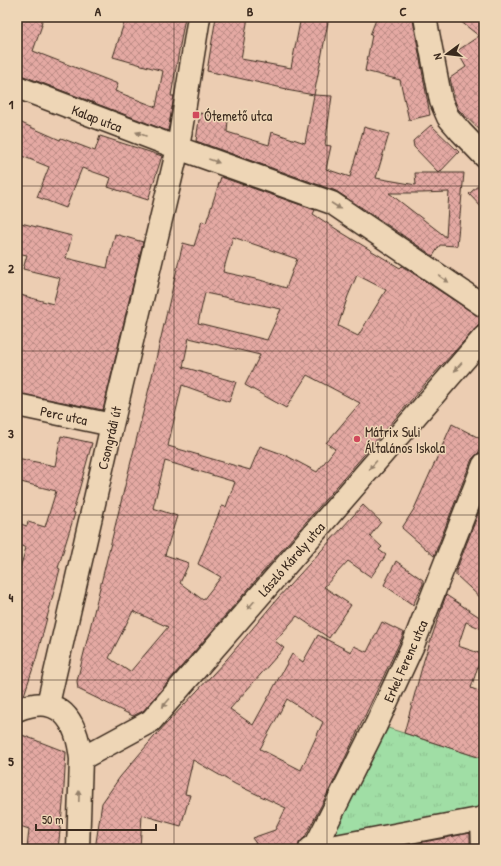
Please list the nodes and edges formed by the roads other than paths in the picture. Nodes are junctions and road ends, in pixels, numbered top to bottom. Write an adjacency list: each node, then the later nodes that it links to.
1 (198, 17): 4 (street, Csongrádi út)
2 (426, 17): 5 (street)
3 (17, 88): 4 (street, Kalap utca, one-way to 3)
4 (178, 148): 6 (street, one-way to 6); 9 (street, Csongrádi út)
5 (484, 156)
6 (484, 306)
7 (484, 338): 13 (street, László Károly utca, one-way to 13)
8 (17, 405): 9 (street, Perc utca)
9 (112, 425): 11 (street, Csongrádi út)
10 (484, 464): 16 (street, Erkel Ferenc utca)
11 (48, 704): 12 (street); 13 (street)
12 (17, 710)
13 (81, 759): 15 (street, one-way to 13)
14 (483, 818): 17 (street); 18 (street)
15 (78, 849)
16 (310, 849)
17 (320, 849)
18 (483, 849)

